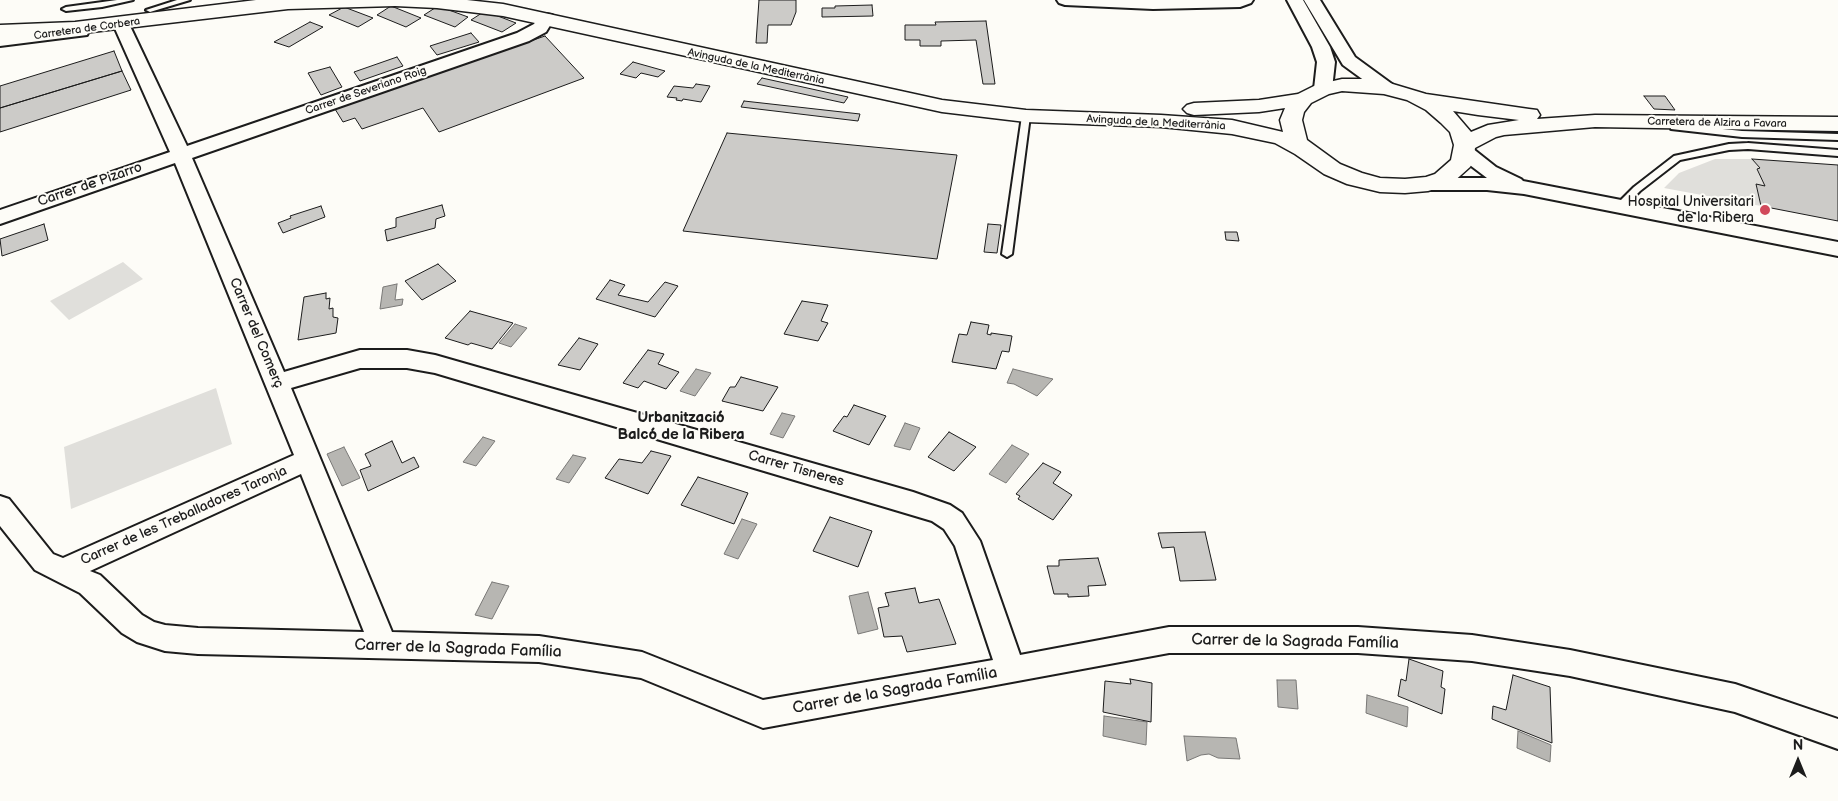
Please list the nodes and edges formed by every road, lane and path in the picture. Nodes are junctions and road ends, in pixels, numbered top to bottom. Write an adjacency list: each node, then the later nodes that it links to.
1 (129, 0): 9 (lane)
2 (186, 0): 10 (lane)
3 (226, 0): 10 (main road)
4 (503, 0): 16 (main road, Avinguda de la Mediterrània)
5 (1065, 0): 6 (street)
6 (1244, 0)
7 (1295, 0): 16 (street)
8 (1312, 0): 15 (street)
9 (66, 9)
10 (157, 14): 11 (main road, Avinguda de la Mediterrània); 12 (main road); 13 (street, Carretera de Corbera); 14 (main road)
11 (546, 19): 18 (main road, Avinguda de la Mediterrània); 25 (street, Carrer de Severiano Roig)
12 (0, 23)
13 (121, 24): 14 (street, Carretera de Corbera); 25 (street, Carrer del Comerç)
14 (3, 38)
15 (1386, 88): 16 (main road); 17 (main road)
16 (1313, 94): 23 (main road)
17 (1414, 96): 19 (main road); 22 (main road)
18 (1026, 116): 23 (main road, Avinguda de la Mediterrània); 31 (lane)
19 (1601, 121): 20 (main road, Carretera de Alzira a Favara); 21 (lane); 22 (main road)
20 (1838, 124)
21 (1838, 137)
22 (1465, 148): 26 (main road); 27 (street)
23 (1303, 149): 26 (main road)
24 (1838, 153): 28 (lane)
25 (180, 154): 29 (street, Carrer de Pizarro); 32 (street, Carrer del Comerç)
26 (1428, 184): 27 (street)
27 (1524, 188): 28 (street)
28 (1620, 206): 30 (street)
29 (0, 217)
30 (1838, 249)
31 (1008, 254)
32 (277, 383): 33 (street, Carrer del Comerç); 37 (street, Carrer Tisneres)
33 (306, 460): 35 (street, Carrer de les Treballadores Taronja); 36 (street, Carrer del Comerç)
34 (3, 517): 35 (street, Carrer de la Sagrada Família)
35 (62, 571): 36 (street, Carrer de la Sagrada Família)
36 (383, 645): 37 (street, Carrer de la Sagrada Família)
37 (1012, 670): 38 (street, Carrer de la Sagrada Família)
38 (1838, 734)

